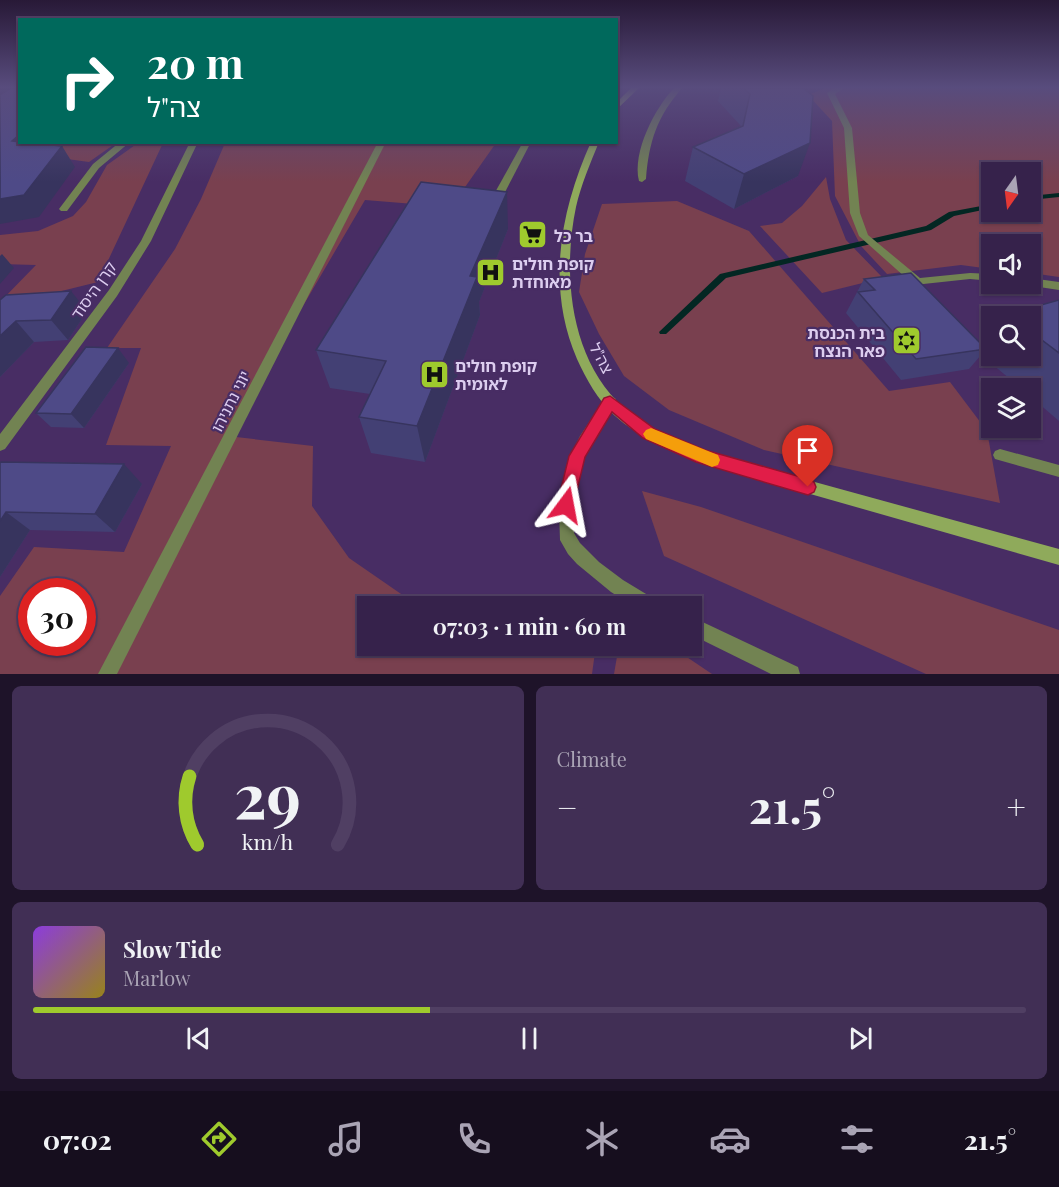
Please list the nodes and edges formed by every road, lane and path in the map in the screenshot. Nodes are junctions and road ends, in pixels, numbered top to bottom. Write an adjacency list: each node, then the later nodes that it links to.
1 (655, 119): 8 (street)
2 (844, 119): 11 (street)
3 (124, 144): 10 (street)
4 (193, 144): 15 (street, קרן היסוד)
5 (381, 144): 21 (street, יוני נתניהו)
6 (526, 144): 9 (street)
7 (594, 144): 14 (street, צה"ל)
8 (642, 179)
9 (498, 196)
10 (64, 209)
11 (981, 277)
12 (1041, 284): 13 (street)
13 (1059, 286)
14 (610, 402): 18 (street, צה"ל); 19 (street)
15 (0, 445)
16 (1000, 455): 17 (street)
17 (1059, 471)
18 (1059, 556)
19 (631, 596)
20 (702, 631): 22 (street)
21 (107, 674)
22 (791, 674)

